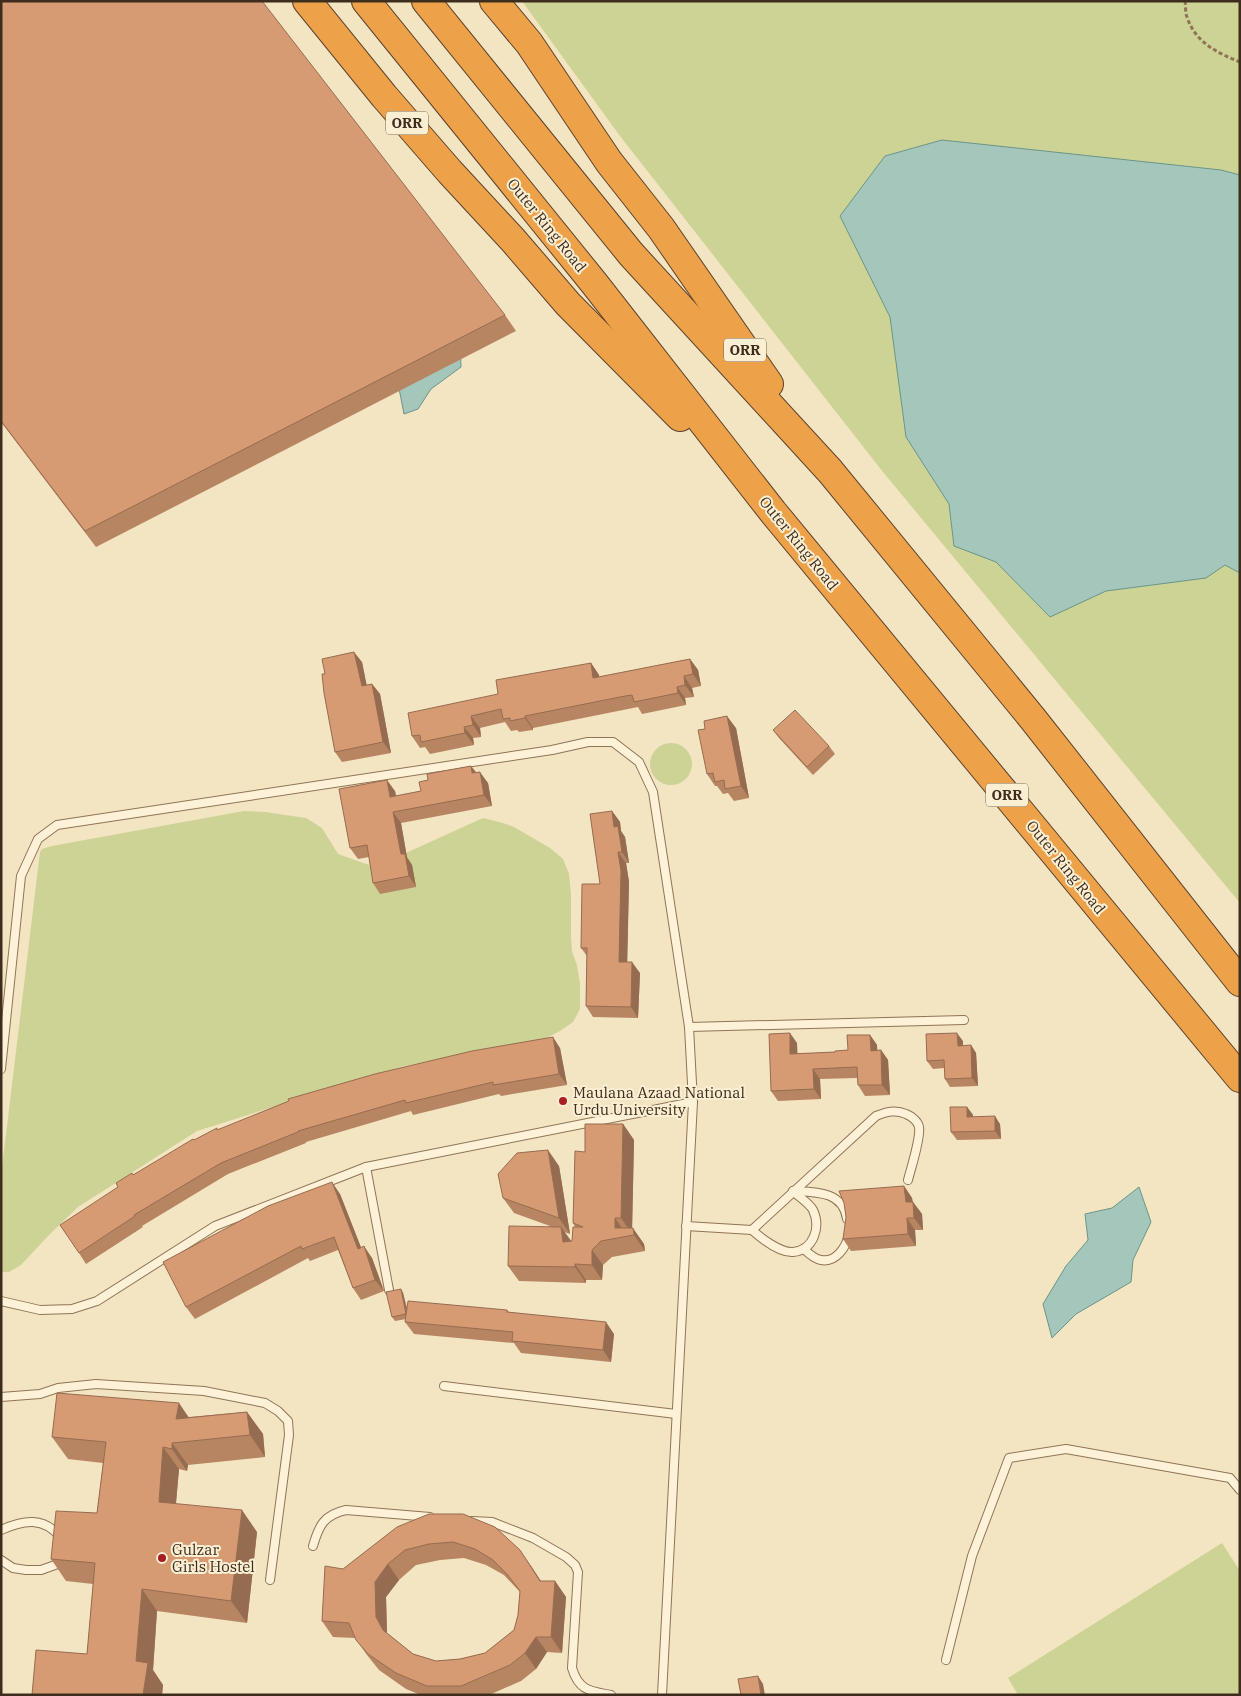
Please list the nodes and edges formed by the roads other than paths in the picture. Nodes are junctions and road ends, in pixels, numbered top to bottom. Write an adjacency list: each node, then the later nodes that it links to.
1 (307, 1): 8 (highway, ORR)
2 (366, 1): 8 (highway, Outer Ring Road / ORR)
3 (426, 1): 7 (highway, ORR)
4 (494, 1): 6 (highway, ORR)
5 (511, 1): 6 (highway, ORR)
6 (529, 43): 7 (highway, ORR)
7 (830, 472): 9 (highway, ORR)
8 (773, 512): 13 (highway, Outer Ring Road / ORR)
9 (1240, 982)
10 (964, 1020): 11 (lane)
11 (689, 1027): 12 (lane); 14 (lane)
12 (1, 1069)
13 (1240, 1078)
14 (693, 1102): 15 (lane); 18 (lane)
15 (366, 1167): 21 (lane); 22 (lane)
16 (908, 1180): 17 (lane)
17 (793, 1191): 19 (lane); 20 (lane); 20 (lane)
18 (686, 1226): 19 (lane); 25 (lane)
19 (752, 1230): 20 (lane)
20 (804, 1248)
21 (389, 1290)
22 (1, 1301)
23 (444, 1386): 25 (lane)
24 (1, 1397): 32 (lane)
25 (676, 1414): 35 (lane)
26 (1240, 1490): 33 (lane)
27 (443, 1518): 30 (lane)
28 (462, 1520): 34 (lane)
29 (1, 1530): 31 (lane)
30 (313, 1546)
31 (1, 1560)
32 (270, 1580)
33 (946, 1660)
34 (611, 1695)
35 (662, 1695)

